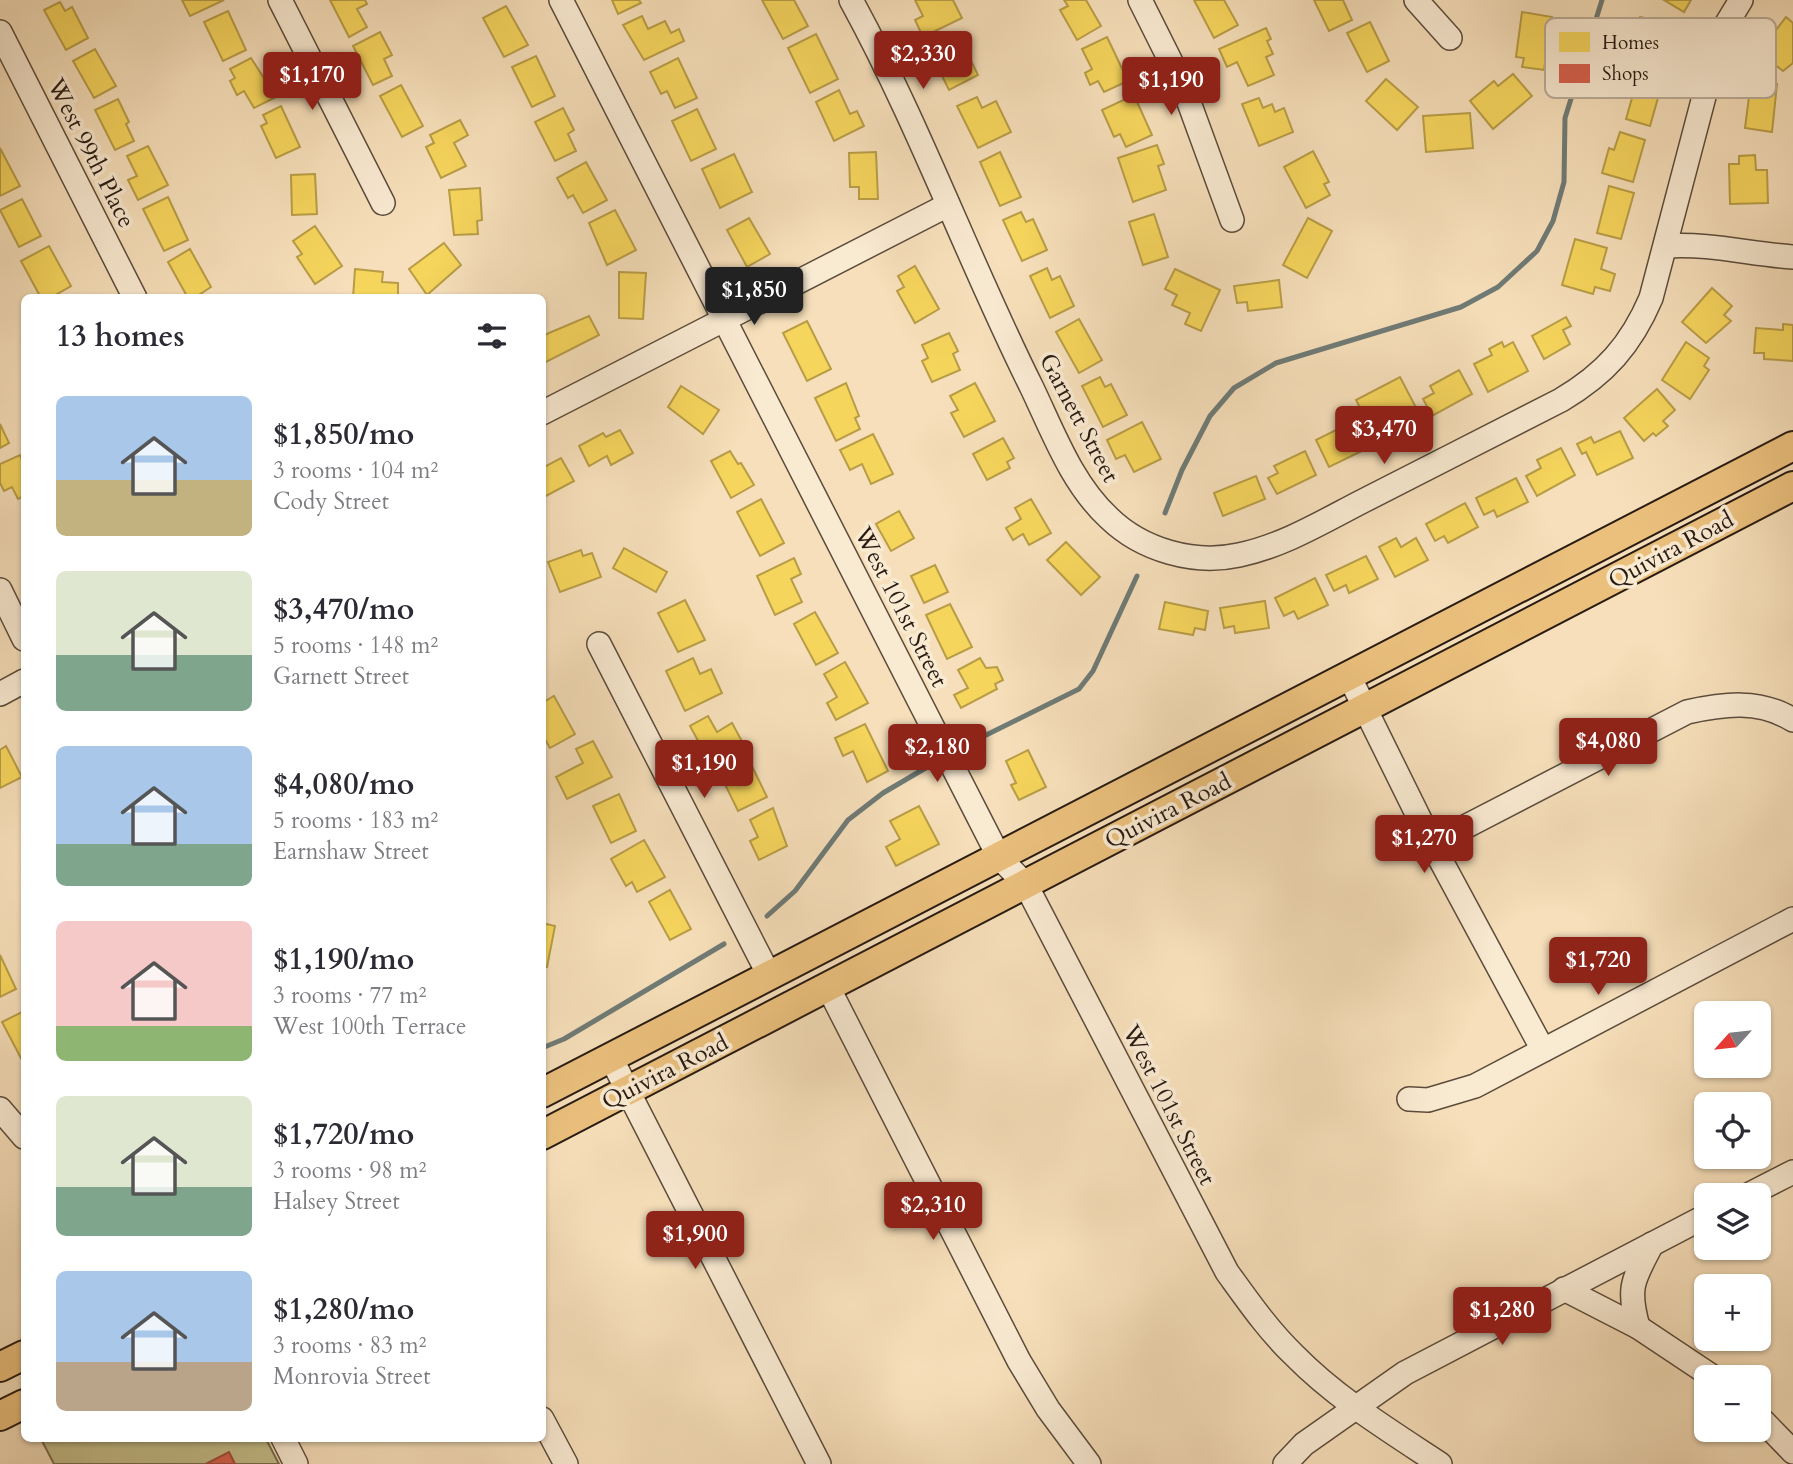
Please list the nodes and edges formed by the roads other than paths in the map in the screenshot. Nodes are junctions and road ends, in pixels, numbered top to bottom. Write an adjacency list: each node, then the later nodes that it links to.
1 (280, 0): 11 (street)
2 (561, 0): 17 (street, West 101st Street)
3 (851, 0): 12 (street, Garnett Street)
4 (1140, 0): 13 (street)
5 (1416, 0): 9 (street)
6 (1741, 0): 7 (street, Garnett Street)
7 (1730, 18)
8 (0, 32): 16 (street, West 99th Place)
9 (1450, 38)
10 (1704, 98): 14 (street, Garnett Street)
11 (383, 204)
12 (948, 205): 14 (street, Garnett Street); 17 (street)
13 (1232, 220)
14 (1666, 246): 15 (street)
15 (1793, 257)
16 (133, 294)
17 (723, 319): 18 (street); 30 (street, West 101st Street)
18 (546, 410)
19 (1793, 446): 24 (main road, Quivira Road)
20 (1793, 486): 27 (main road, Quivira Road)
21 (0, 590): 22 (street)
22 (21, 633)
23 (600, 644): 33 (street)
24 (1349, 676): 27 (street); 30 (main road, Quivira Road)
25 (21, 683): 26 (street)
26 (0, 694)
27 (1366, 709): 29 (street); 31 (main road, Quivira Road)
28 (1793, 720): 29 (street)
29 (1432, 844): 35 (street)
30 (999, 857): 31 (street, West 101st Street); 33 (main road, Quivira Road)
31 (1026, 885): 34 (main road, Quivira Road); 53 (street, West 101st Street)
32 (1793, 919): 35 (street)
33 (769, 975): 36 (main road, Quivira Road)
34 (828, 987): 38 (main road, Quivira Road); 62 (street)
35 (1543, 1050): 39 (street)
36 (611, 1058): 37 (main road, Quivira Road); 38 (street)
37 (546, 1091)
38 (628, 1091): 41 (main road, Quivira Road); 61 (street)
39 (1409, 1099)
40 (0, 1109): 42 (street)
41 (546, 1133)
42 (21, 1134)
43 (1793, 1172): 44 (street)
44 (1771, 1183)
45 (1694, 1222): 46 (street)
46 (1652, 1244): 47 (street); 48 (street)
47 (1564, 1289): 48 (street); 53 (street)
48 (1638, 1327): 50 (street)
49 (21, 1356): 51 (main road)
50 (1695, 1365)
51 (0, 1367)
52 (21, 1406): 54 (main road)
53 (1355, 1406): 63 (street); 64 (street, West 101st Street)
54 (0, 1416)
55 (546, 1426): 60 (street)
56 (1771, 1429): 58 (street)
57 (285, 1442): 59 (street)
58 (1793, 1452)
59 (296, 1464)
60 (566, 1464)
61 (819, 1464)
62 (1089, 1464)
63 (1285, 1464)
64 (1440, 1464)

